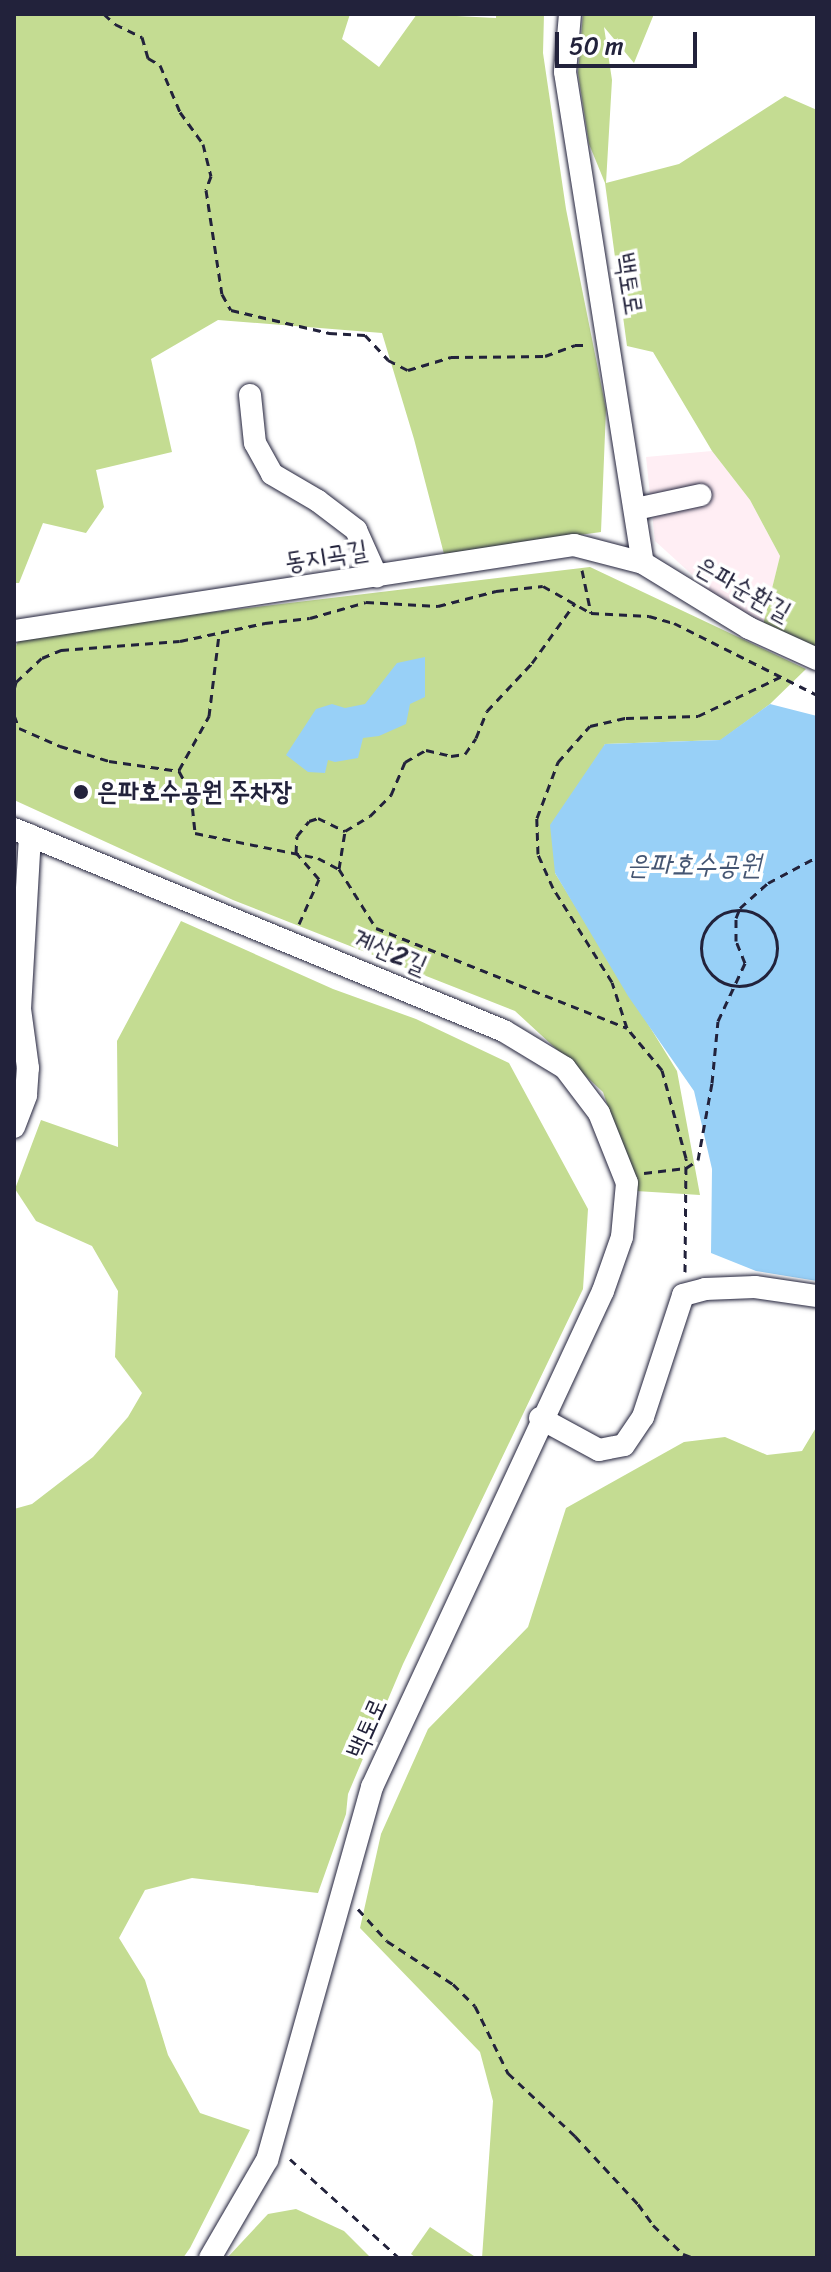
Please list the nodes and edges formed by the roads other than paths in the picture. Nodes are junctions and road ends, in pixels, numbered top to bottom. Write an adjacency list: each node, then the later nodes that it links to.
1 (570, 14): 4 (street, 백토로)
2 (250, 395): 6 (street)
3 (701, 495): 4 (street)
4 (636, 509): 5 (street, 백토로)
5 (643, 563): 6 (street, 동지곡길); 8 (street, 은파순환길)
6 (377, 577): 7 (street, 동지곡길)
7 (14, 631)
8 (817, 659)
9 (22, 832): 10 (street); 11 (street, 계산2길)
10 (14, 1127)
11 (622, 1237): 13 (street, 백토로)
12 (817, 1296): 13 (street)
13 (540, 1418): 14 (street, 백토로)
14 (210, 2258)

